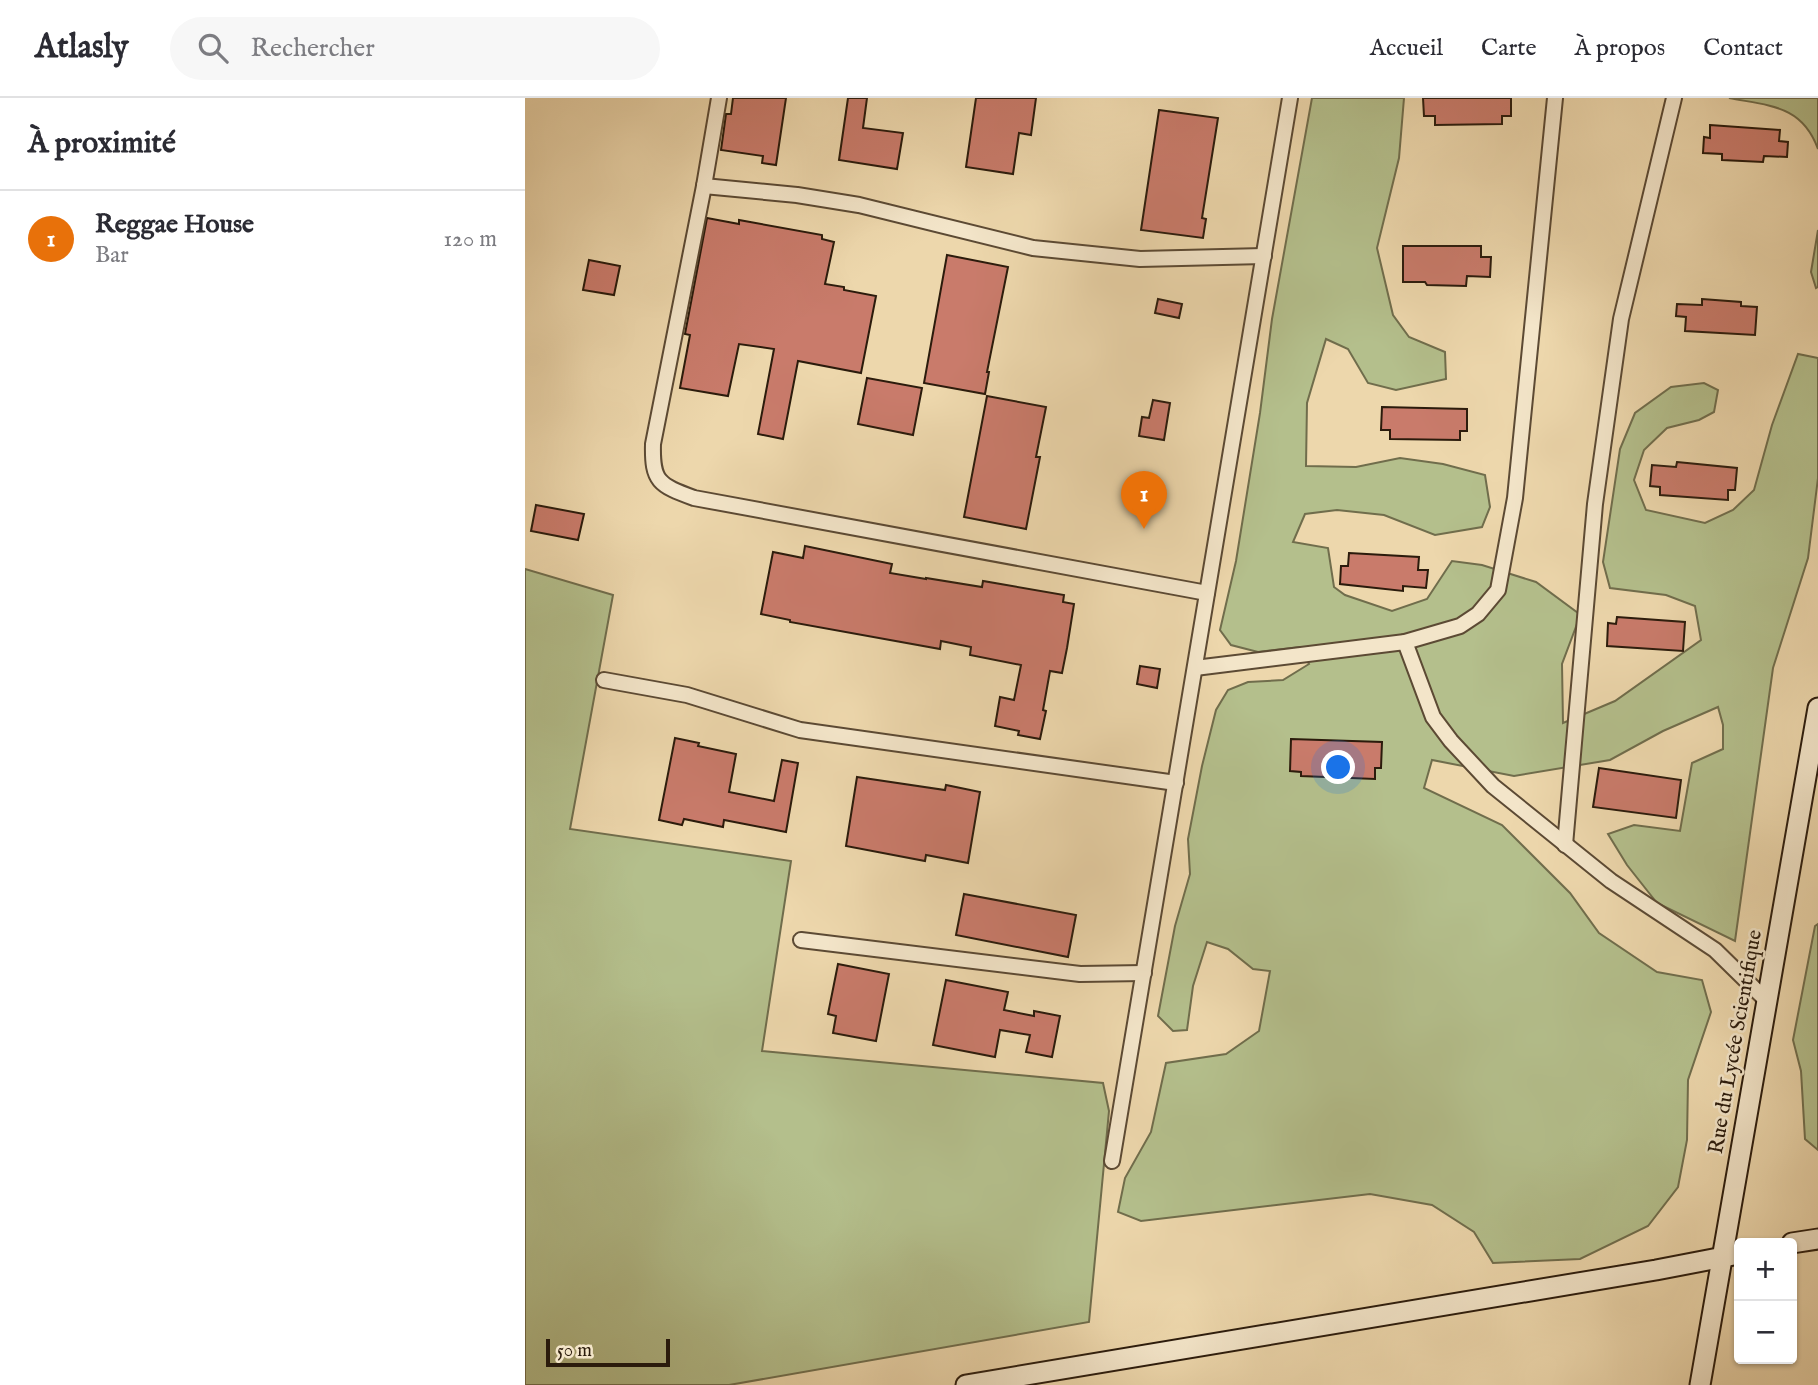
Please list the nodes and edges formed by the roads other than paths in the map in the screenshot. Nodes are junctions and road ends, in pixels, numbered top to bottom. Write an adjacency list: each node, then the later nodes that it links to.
1 (719, 98): 5 (street)
2 (1290, 98): 6 (street)
3 (1556, 98): 8 (street)
4 (1674, 98): 13 (street)
5 (704, 186): 6 (street); 7 (street)
6 (1264, 256): 7 (street)
7 (1207, 593): 9 (street)
8 (1405, 642): 9 (street); 13 (street)
9 (1195, 668): 12 (street)
10 (604, 680): 12 (street)
11 (1818, 708): 16 (street, Rue du Lycée Scientifique)
12 (1176, 783): 15 (street)
13 (1565, 845): 16 (street)
14 (801, 940): 15 (street)
15 (1144, 973): 17 (street)
16 (1766, 1000): 20 (street, Rue du Lycée Scientifique)
17 (1112, 1161)
18 (1818, 1239): 19 (street)
19 (1797, 1242)
20 (1731, 1255): 21 (street); 22 (street, Rue du Lycée Scientifique)
21 (966, 1385)
22 (1700, 1385)

